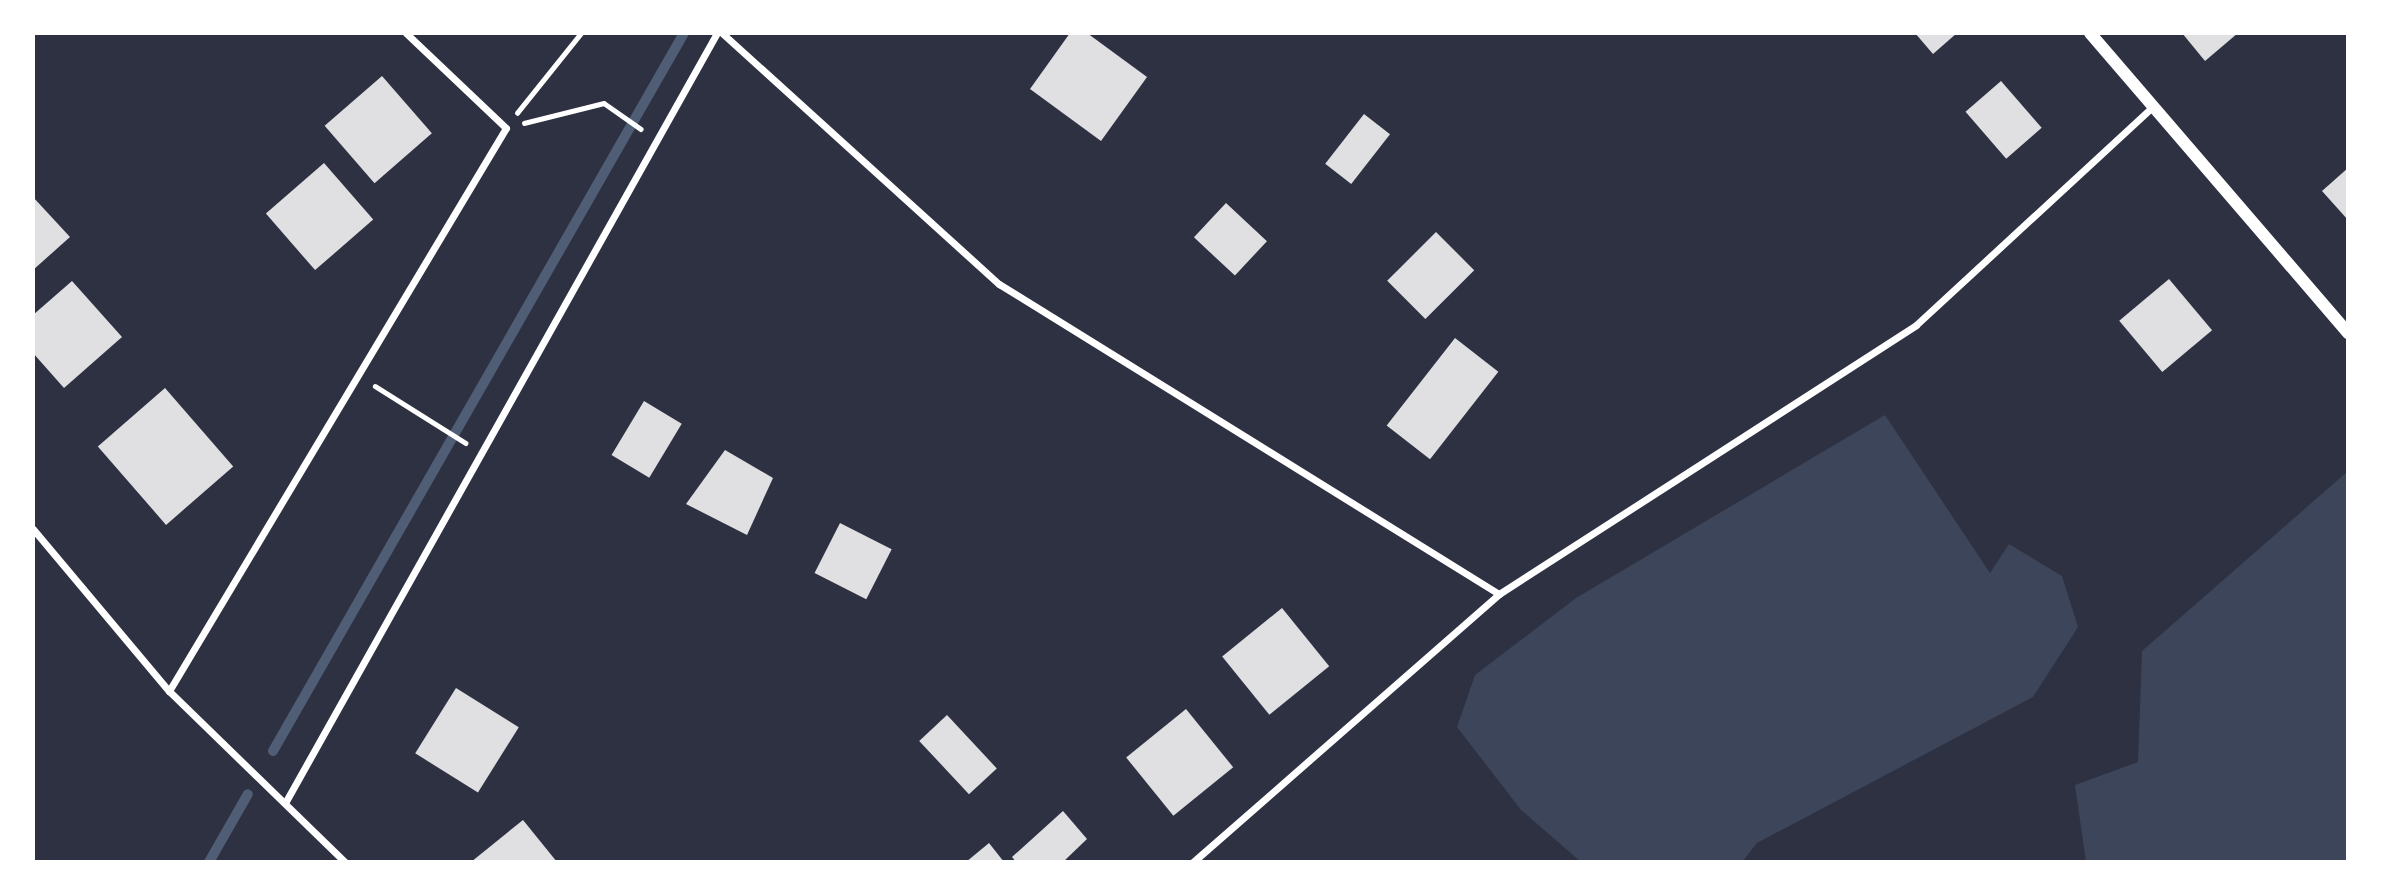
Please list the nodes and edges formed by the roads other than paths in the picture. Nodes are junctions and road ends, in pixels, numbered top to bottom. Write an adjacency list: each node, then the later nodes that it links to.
1 (406, 33): 8 (street)
2 (720, 33): 7 (street); 9 (street)
3 (2090, 33): 4 (street)
4 (2153, 106): 5 (street); 7 (street)
5 (2348, 333)
6 (33, 529): 8 (street)
7 (1499, 594): 11 (street)
8 (169, 691): 9 (street)
9 (285, 803): 10 (street)
10 (345, 862)
11 (1193, 862)

